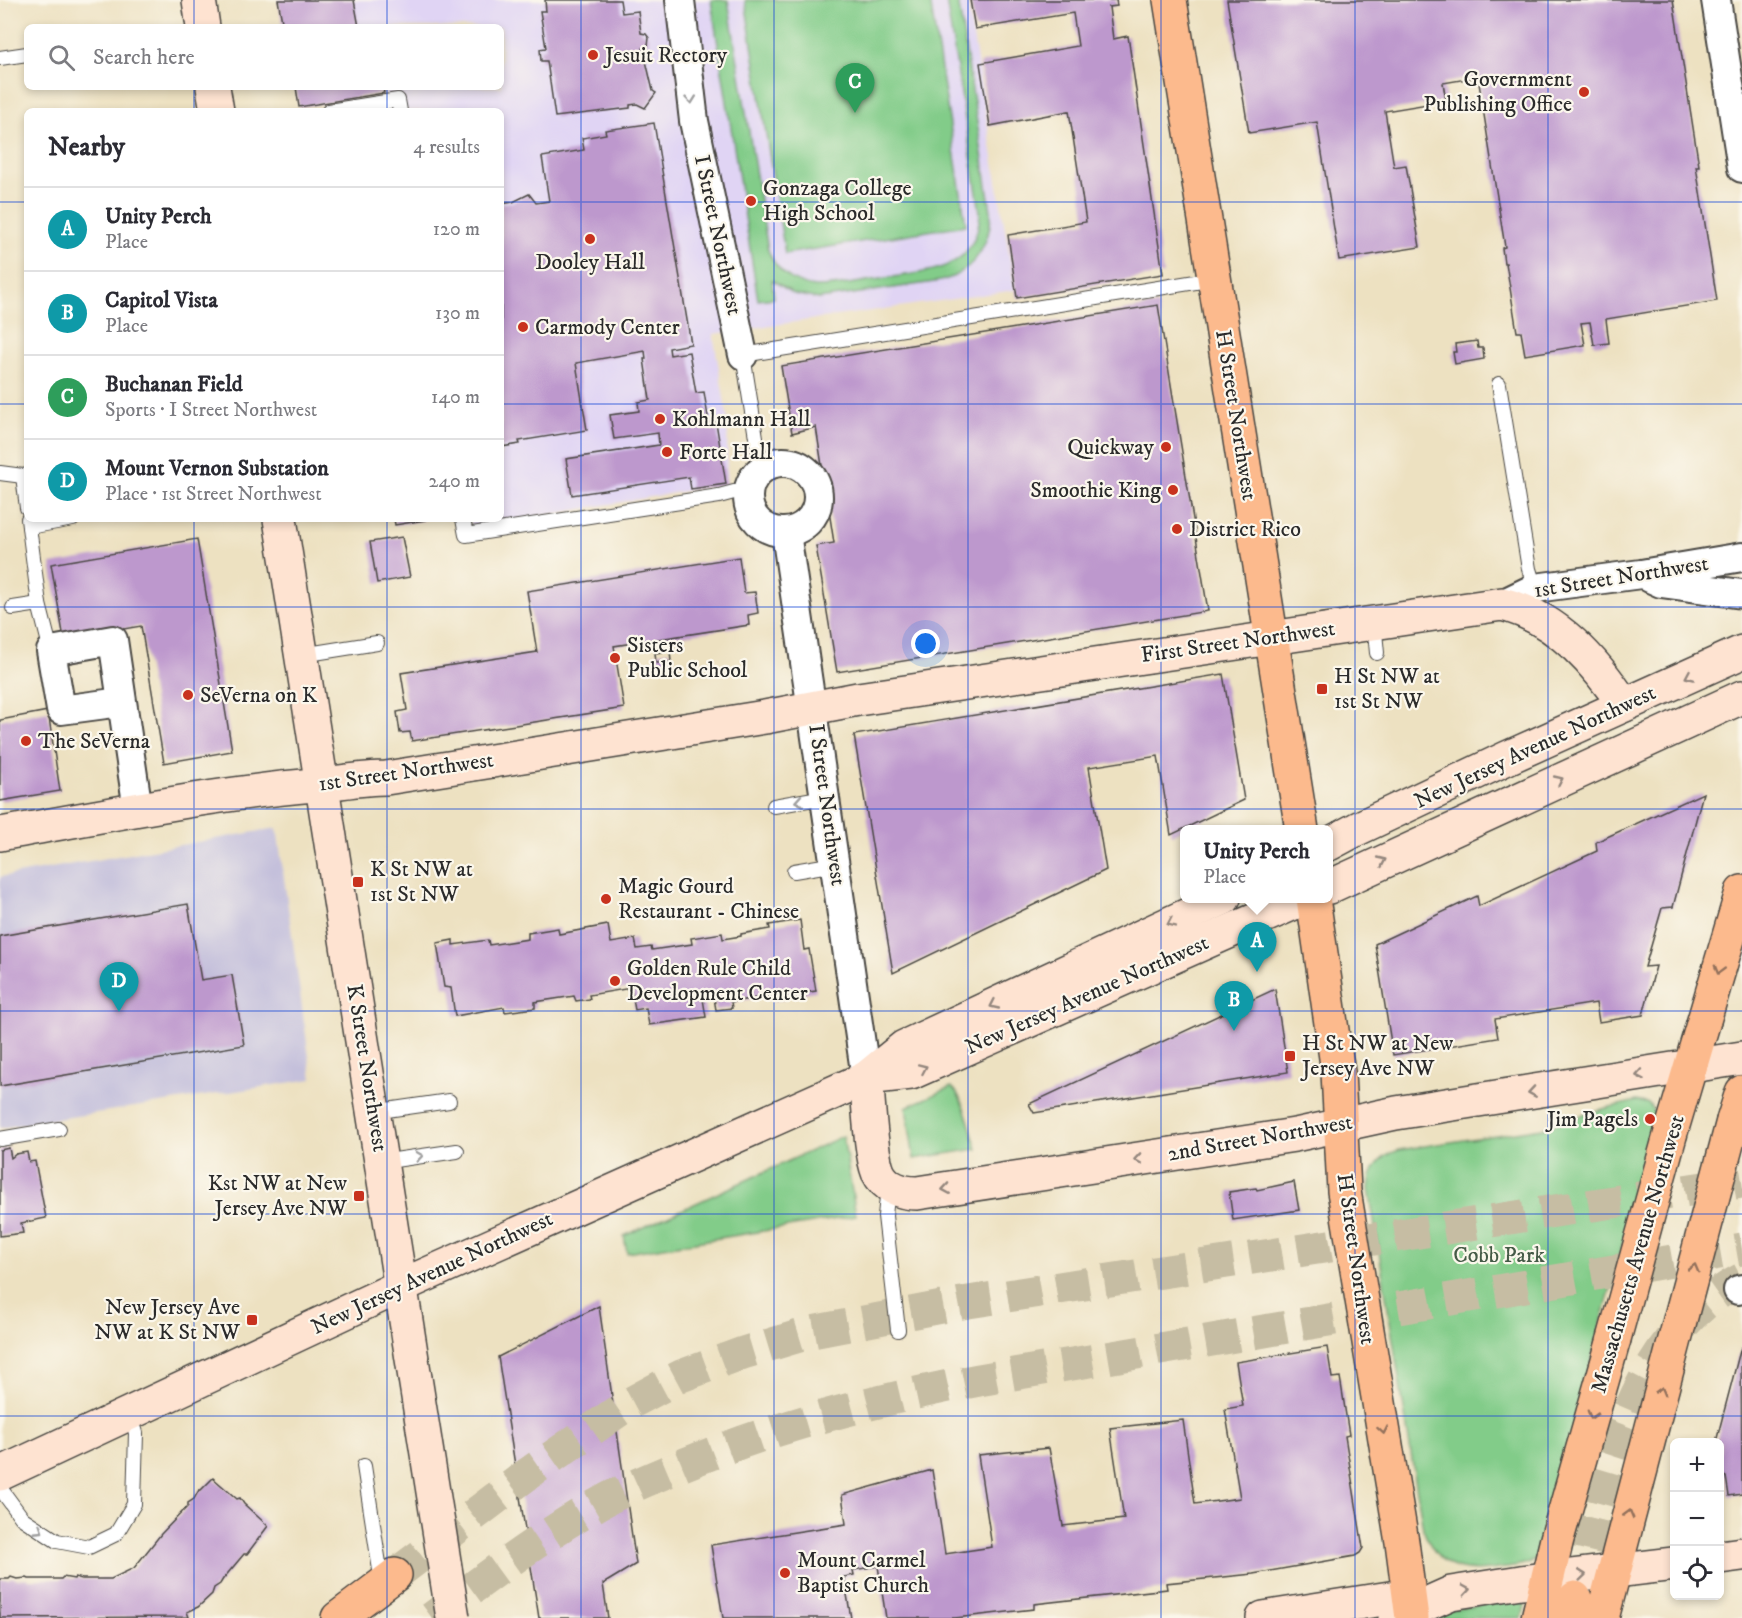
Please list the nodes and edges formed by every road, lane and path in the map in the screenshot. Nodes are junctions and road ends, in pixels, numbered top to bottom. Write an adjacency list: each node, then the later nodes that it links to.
1 (199, 0): 5 (street)
2 (680, 0): 14 (street, I Street Northwest, one-way to 14)
3 (1170, 0): 13 (main road, H Street Northwest)
4 (1716, 0): 12 (street)
5 (203, 24)
6 (24, 54): 7 (lane)
7 (0, 58)
8 (214, 90): 9 (street)
9 (216, 108)
10 (348, 108): 11 (lane)
11 (399, 108)
12 (1742, 168)
13 (1214, 279): 14 (lane); 30 (main road, H Street Northwest)
14 (743, 355): 18 (lane, I Street Northwest)
15 (1498, 384): 25 (lane)
16 (0, 473): 17 (lane)
17 (24, 476)
18 (755, 478): 20 (lane); 22 (street, I Street Northwest); 22 (street)
19 (280, 522): 34 (street, K Street Northwest)
20 (464, 522)
21 (29, 523): 27 (lane)
22 (786, 533): 38 (street, I Street Northwest)
23 (1742, 557): 24 (street, 1st Street Northwest)
24 (1641, 574): 25 (street, 1st Street Northwest); 26 (street)
25 (1535, 588): 28 (street, 1st Street Northwest)
26 (1742, 594)
27 (39, 604): 29 (lane); 32 (lane)
28 (1502, 604): 30 (street, First Street Northwest); 37 (street, First Street Northwest)
29 (13, 608)
30 (1271, 637): 38 (street, First Street Northwest); 43 (main road, H Street Northwest)
31 (376, 643): 34 (lane)
32 (51, 651): 36 (street); 36 (street)
33 (1742, 652): 37 (street, New Jersey Avenue Northwest, one-way to 37)
34 (302, 655): 39 (street, K Street Northwest)
35 (1742, 697): 48 (street, New Jersey Avenue Northwest, one-way to 35)
36 (121, 702): 42 (street)
37 (1624, 705): 45 (street, New Jersey Avenue Northwest)
38 (812, 708): 39 (street, 1st Street Northwest); 40 (street, I Street Northwest)
39 (322, 784): 42 (street, 1st Street Northwest); 58 (street, K Street Northwest)
40 (825, 797): 41 (lane, one-way to 41); 46 (street, I Street Northwest)
41 (774, 806)
42 (138, 810): 44 (street, 1st Street Northwest)
43 (1301, 825)
44 (0, 834)
45 (1333, 842)
46 (835, 864): 47 (lane); 55 (street, I Street Northwest)
47 (794, 871)
48 (1333, 885)
49 (1742, 892): 54 (main road, Massachusetts Avenue Northwest, one-way to 54)
50 (1213, 903): 55 (street, New Jersey Avenue Northwest, one-way to 55)
51 (1294, 903): 55 (street, New Jersey Avenue Northwest, one-way to 51)
52 (1314, 903): 59 (main road, H Street Northwest)
53 (1742, 1058): 54 (street, 2nd Street Northwest)
54 (1689, 1066): 59 (street, 2nd Street Northwest, one-way to 59); 75 (main road, Massachusetts Avenue Northwest, one-way to 75, bridge)
55 (866, 1078): 64 (street); 65 (street, New Jersey Avenue Northwest)
56 (449, 1101): 58 (lane)
57 (1738, 1106): 74 (main road, one-way to 57, bridge)
58 (374, 1112): 63 (street, K Street Northwest)
59 (1341, 1125): 64 (street, 2nd Street Northwest, one-way to 64); 77 (main road, H Street Northwest, one-way to 77)
60 (58, 1129): 61 (lane)
61 (0, 1139)
62 (457, 1151): 63 (lane, one-way to 62)
63 (381, 1162): 65 (street, K Street Northwest)
64 (888, 1185): 66 (lane)
65 (401, 1286): 67 (street, New Jersey Avenue Northwest); 80 (street, K Street Northwest, bridge)
66 (898, 1330)
67 (130, 1413): 69 (street, New Jersey Avenue Northwest); 70 (lane, one-way to 67)
68 (364, 1466): 76 (lane)
69 (0, 1474)
70 (0, 1488)
71 (1742, 1554): 72 (street)
72 (1724, 1556)
73 (1670, 1564): 74 (street)
74 (1615, 1571): 75 (street, one-way to 74); 78 (main road)
75 (1548, 1578): 77 (street, one-way to 75); 82 (main road, Massachusetts Avenue Northwest)
76 (389, 1580): 79 (main road)
77 (1407, 1610): 81 (street)
78 (1592, 1611)
79 (338, 1618)
80 (453, 1618)
81 (1268, 1618)
82 (1538, 1618)

